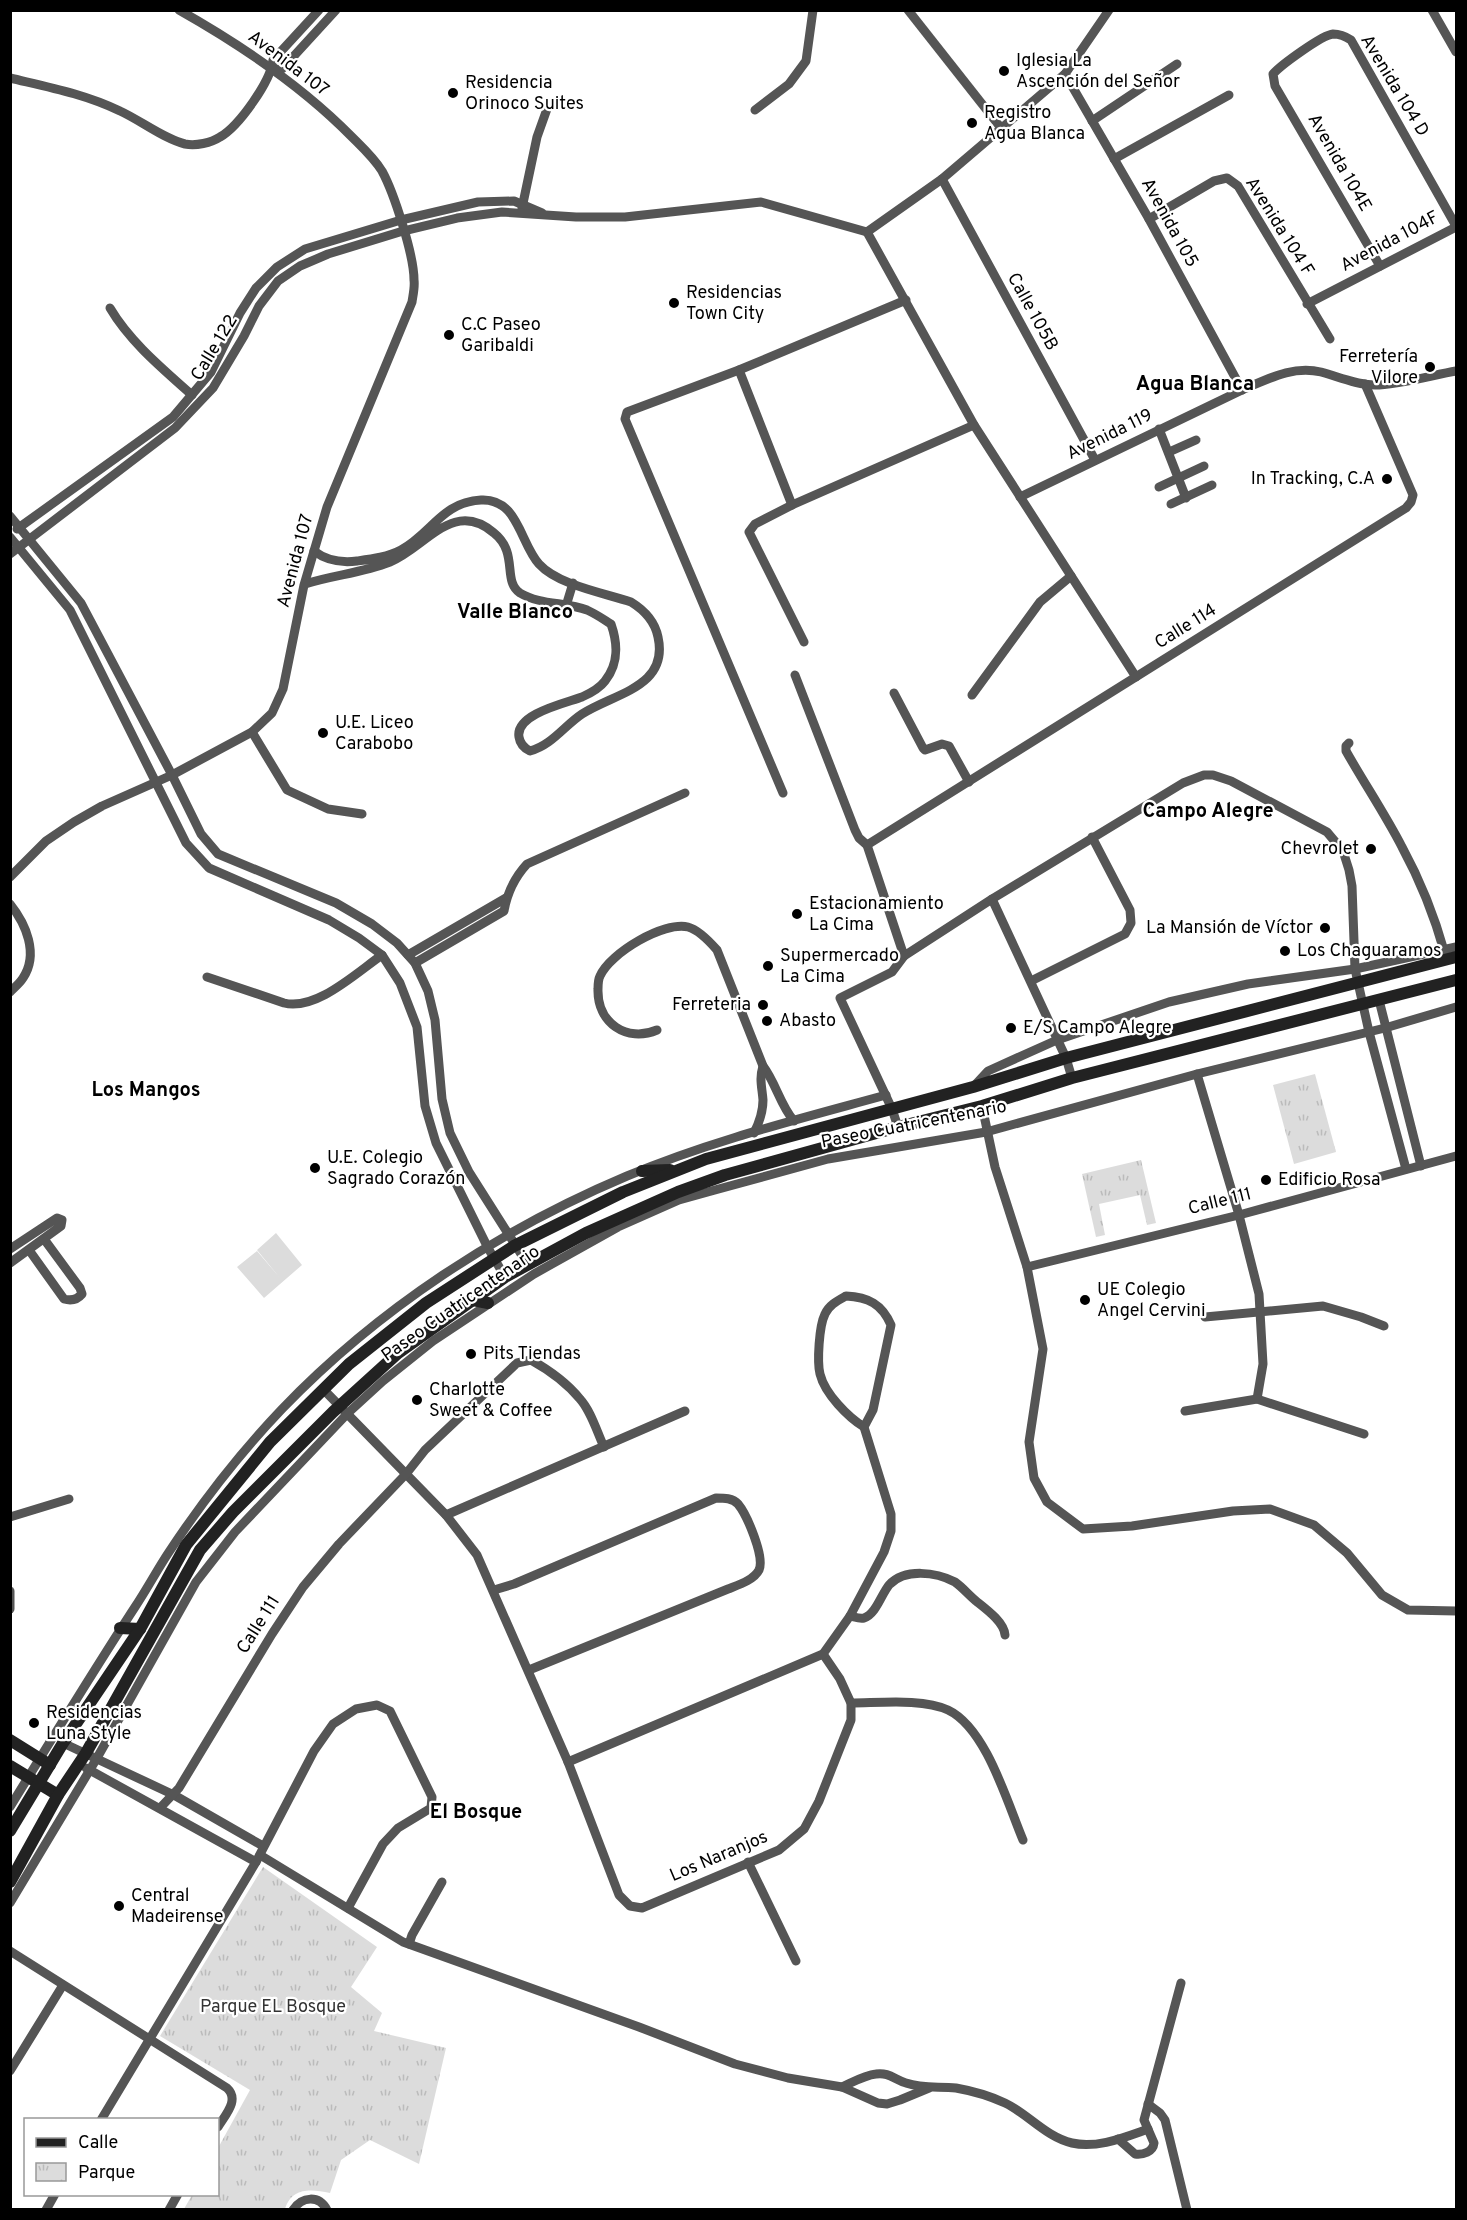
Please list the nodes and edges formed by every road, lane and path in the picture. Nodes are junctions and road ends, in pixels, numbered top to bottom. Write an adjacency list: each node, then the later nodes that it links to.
1 (179, 10): 10 (street, Avenida 107)
2 (319, 10): 10 (street)
3 (336, 10): 10 (street)
4 (813, 10): 16 (street)
5 (908, 10): 18 (street)
6 (1109, 10): 11 (street)
7 (1432, 10): 8 (street)
8 (1456, 52)
9 (1177, 64): 17 (street)
10 (272, 69): 13 (street); 23 (street, Avenida 107)
11 (1065, 74): 17 (street, Avenida 105); 18 (street)
12 (1272, 74): 24 (street, Avenida 104 D); 27 (street, Avenida 104E)
13 (10, 78)
14 (1229, 95): 19 (street)
15 (547, 109): 21 (street)
16 (755, 110)
17 (1092, 122): 19 (street, Avenida 105)
18 (1001, 128): 20 (street)
19 (1114, 159): 22 (street, Avenida 105)
20 (942, 179): 26 (street); 41 (street, Calle 105B)
21 (522, 209): 23 (street, Calle 122); 25 (street, Calle 122); 26 (street)
22 (1149, 219): 29 (street, Avenida 104 F); 35 (street, Avenida 105)
23 (401, 220): 25 (street, Avenida 107); 36 (street, Calle 122)
24 (1456, 226): 27 (street, Avenida 104F)
25 (404, 231): 55 (street, Calle 122); 57 (street, Avenida 107)
26 (867, 232): 28 (street)
27 (1380, 266): 29 (street, Avenida 104F)
28 (906, 300): 32 (street); 37 (street)
29 (1307, 304): 31 (street, Avenida 104 F)
30 (110, 308): 36 (street)
31 (1330, 339)
32 (739, 370): 50 (street); 76 (street)
33 (1456, 371): 34 (street, Avenida 119)
34 (1365, 384): 35 (street, Avenida 119); 67 (street, Calle 114)
35 (1242, 390): 38 (street, Avenida 119)
36 (192, 394): 53 (street, Calle 122)
37 (974, 425): 46 (street); 50 (street)
38 (1159, 429): 40 (street); 41 (street, Avenida 119)
39 (1196, 440): 40 (street)
40 (1169, 452): 43 (street)
41 (1095, 460): 46 (street, Avenida 119)
42 (1204, 466): 43 (street)
43 (1178, 477): 45 (street); 47 (street)
44 (1212, 485): 47 (street)
45 (1160, 487)
46 (1020, 497): 61 (street)
47 (1186, 498): 49 (street)
48 (469, 501): 52 (street); 59 (street); 62 (street)
49 (1171, 504)
50 (792, 505): 65 (street)
51 (10, 516): 53 (street)
52 (468, 520): 60 (street); 64 (street)
53 (20, 527): 54 (street, Calle 122); 55 (street)
54 (10, 535): 56 (street)
55 (31, 540): 56 (street, Calle 122); 72 (street)
56 (20, 548): 58 (street, Calle 122); 73 (street)
57 (314, 550): 59 (street); 63 (street, Avenida 107)
58 (10, 554)
59 (342, 562): 60 (street)
60 (342, 574): 63 (street)
61 (1071, 576): 67 (street); 69 (street)
62 (573, 583): 64 (street); 64 (street)
63 (305, 584): 70 (street, Avenida 107)
64 (566, 606)
65 (804, 642)
66 (795, 675): 79 (street)
67 (1136, 677): 74 (street, Calle 114)
68 (894, 693): 74 (street)
69 (972, 695)
70 (252, 732): 72 (street, Avenida 107); 77 (street)
71 (1348, 743): 85 (street)
72 (172, 775): 73 (street, Avenida 107); 87 (street)
73 (156, 782): 80 (street, Avenida 107); 84 (street)
74 (969, 782): 79 (street, Calle 114)
75 (685, 793): 87 (street)
76 (783, 793)
77 (362, 814)
78 (1092, 837): 81 (street); 88 (street); 91 (street)
79 (867, 845): 86 (street)
80 (10, 877)
81 (992, 898): 86 (street); 91 (street)
82 (10, 904): 92 (street)
83 (1456, 947): 85 (street)
84 (382, 955): 89 (street); 125 (street)
85 (1449, 955): 88 (street, Paseo Cuatricentenario)
86 (904, 956): 105 (street)
87 (412, 959): 121 (street)
88 (1356, 976): 94 (street); 99 (street, Paseo Cuatricentenario); 100 (street, Paseo Cuatricentenario)
89 (207, 977)
90 (1456, 980): 93 (street, Paseo Cuatricentenario)
91 (1031, 981): 99 (street)
92 (10, 992)
93 (1379, 1000): 94 (street, Paseo Cuatricentenario); 96 (street)
94 (1363, 1004): 98 (street); 103 (street, Paseo Cuatricentenario)
95 (1456, 1007): 96 (street, Paseo Cuatricentenario)
96 (1385, 1028): 98 (street, Paseo Cuatricentenario); 113 (street)
97 (657, 1030): 101 (street)
98 (1369, 1032): 102 (street, Paseo Cuatricentenario); 114 (street)
99 (1057, 1041): 100 (street); 104 (street, Paseo Cuatricentenario)
100 (1066, 1058): 103 (street); 104 (street, Paseo Cuatricentenario)
101 (763, 1066): 108 (street); 111 (street)
102 (1197, 1074): 110 (street, Paseo Cuatricentenario); 119 (street)
103 (1072, 1078): 106 (street, Paseo Cuatricentenario)
104 (974, 1087): 107 (street, Paseo Cuatricentenario)
105 (886, 1095): 107 (street); 108 (street, Paseo Cuatricentenario)
106 (982, 1106): 109 (street, Paseo Cuatricentenario); 110 (street)
107 (892, 1109): 109 (street); 115 (street, Paseo Cuatricentenario)
108 (794, 1120): 111 (street, Paseo Cuatricentenario)
109 (898, 1127): 117 (street, Paseo Cuatricentenario)
110 (986, 1132): 118 (street, Paseo Cuatricentenario); 128 (street)
111 (754, 1133): 116 (street, Paseo Cuatricentenario)
112 (1456, 1156): 113 (street, Calle 111)
113 (1421, 1166): 114 (street, Calle 111)
114 (1406, 1169): 119 (street, Calle 111)
115 (677, 1170): 116 (street); 121 (street, Paseo Cuatricentenario)
116 (642, 1171): 121 (street, Paseo Cuatricentenario)
117 (664, 1198): 118 (street); 124 (street, Paseo Cuatricentenario)
118 (679, 1200): 124 (street, Paseo Cuatricentenario)
119 (1239, 1215): 128 (street, Calle 111); 132 (street)
120 (44, 1239): 122 (street); 123 (street); 123 (street)
121 (511, 1241): 125 (street, Paseo Cuatricentenario); 127 (street)
122 (10, 1249)
123 (29, 1250): 126 (street)
124 (559, 1253): 127 (street, Paseo Cuatricentenario); 131 (street, Paseo Cuatricentenario)
125 (491, 1254): 129 (street); 135 (street, Paseo Cuatricentenario); 152 (street, Paseo Cuatricentenario)
126 (10, 1263)
127 (528, 1265): 129 (street, Paseo Cuatricentenario)
128 (1027, 1268): 150 (street)
129 (505, 1277): 130 (street, Paseo Cuatricentenario)
130 (473, 1300): 131 (street); 137 (street, Paseo Cuatricentenario)
131 (488, 1303): 137 (street, Paseo Cuatricentenario)
132 (1260, 1313): 133 (street); 134 (street); 136 (street)
133 (1205, 1317)
134 (1384, 1326)
135 (323, 1389): 137 (street); 153 (street, Paseo Cuatricentenario)
136 (1257, 1399): 139 (street); 141 (street)
137 (344, 1410): 143 (street); 160 (street, Paseo Cuatricentenario)
138 (685, 1411): 142 (street)
139 (1185, 1411)
140 (864, 1427): 140 (street); 151 (street)
141 (1364, 1434)
142 (604, 1447): 143 (street, Calle 111); 145 (street)
143 (406, 1474): 145 (street); 167 (street, Calle 111)
144 (69, 1499): 146 (street)
145 (446, 1515): 147 (street)
146 (10, 1517)
147 (494, 1590): 156 (street); 156 (street)
148 (10, 1591): 149 (street)
149 (10, 1610)
150 (1456, 1611)
151 (850, 1616): 154 (street); 155 (street)
152 (120, 1628): 153 (street); 161 (street, Paseo Cuatricentenario)
153 (140, 1629): 159 (street, Paseo Cuatricentenario)
154 (1005, 1635)
155 (823, 1654): 157 (street); 162 (street)
156 (529, 1670): 162 (street)
157 (851, 1703): 171 (street); 173 (street, Los Naranjos)
158 (10, 1740): 161 (street)
159 (63, 1743): 160 (street); 161 (street, Paseo Cuatricentenario)
160 (91, 1755): 164 (street, Paseo Cuatricentenario); 167 (street)
161 (44, 1762): 165 (street, Paseo Cuatricentenario)
162 (568, 1762): 173 (street, Los Naranjos)
163 (10, 1766): 165 (street)
164 (84, 1767): 166 (street, Paseo Cuatricentenario); 169 (street); 176 (street, Paseo Cuatricentenario)
165 (34, 1780): 166 (street); 168 (street); 170 (street, Paseo Cuatricentenario)
166 (58, 1795): 174 (street, Paseo Cuatricentenario)
167 (174, 1795): 169 (street, Calle 111); 172 (street)
168 (10, 1807)
169 (160, 1808): 172 (street)
170 (10, 1831)
171 (1023, 1840)
172 (260, 1854): 177 (street); 177 (street); 183 (street)
173 (748, 1862): 180 (street)
174 (10, 1882)
175 (442, 1882): 178 (street)
176 (10, 1903)
177 (348, 1908): 178 (street)
178 (409, 1944): 186 (street)
179 (10, 1951): 182 (street)
180 (796, 1961)
181 (1181, 1983): 189 (street)
182 (63, 1985): 183 (street); 184 (street)
183 (151, 2038): 190 (street); 191 (street)
184 (10, 2072)
185 (904, 2083): 186 (street); 187 (street); 188 (street)
186 (842, 2087): 188 (street)
187 (929, 2088): 188 (street); 193 (street)
188 (900, 2100)
189 (1148, 2104): 192 (street); 200 (street)
190 (102, 2118)
191 (219, 2125)
192 (1148, 2129): 193 (street); 193 (street)
193 (1118, 2139)
194 (55, 2196): 196 (street)
195 (177, 2196): 197 (street)
196 (46, 2210)
197 (169, 2210)
198 (294, 2210): 199 (street)
199 (327, 2210)
200 (1187, 2210)

